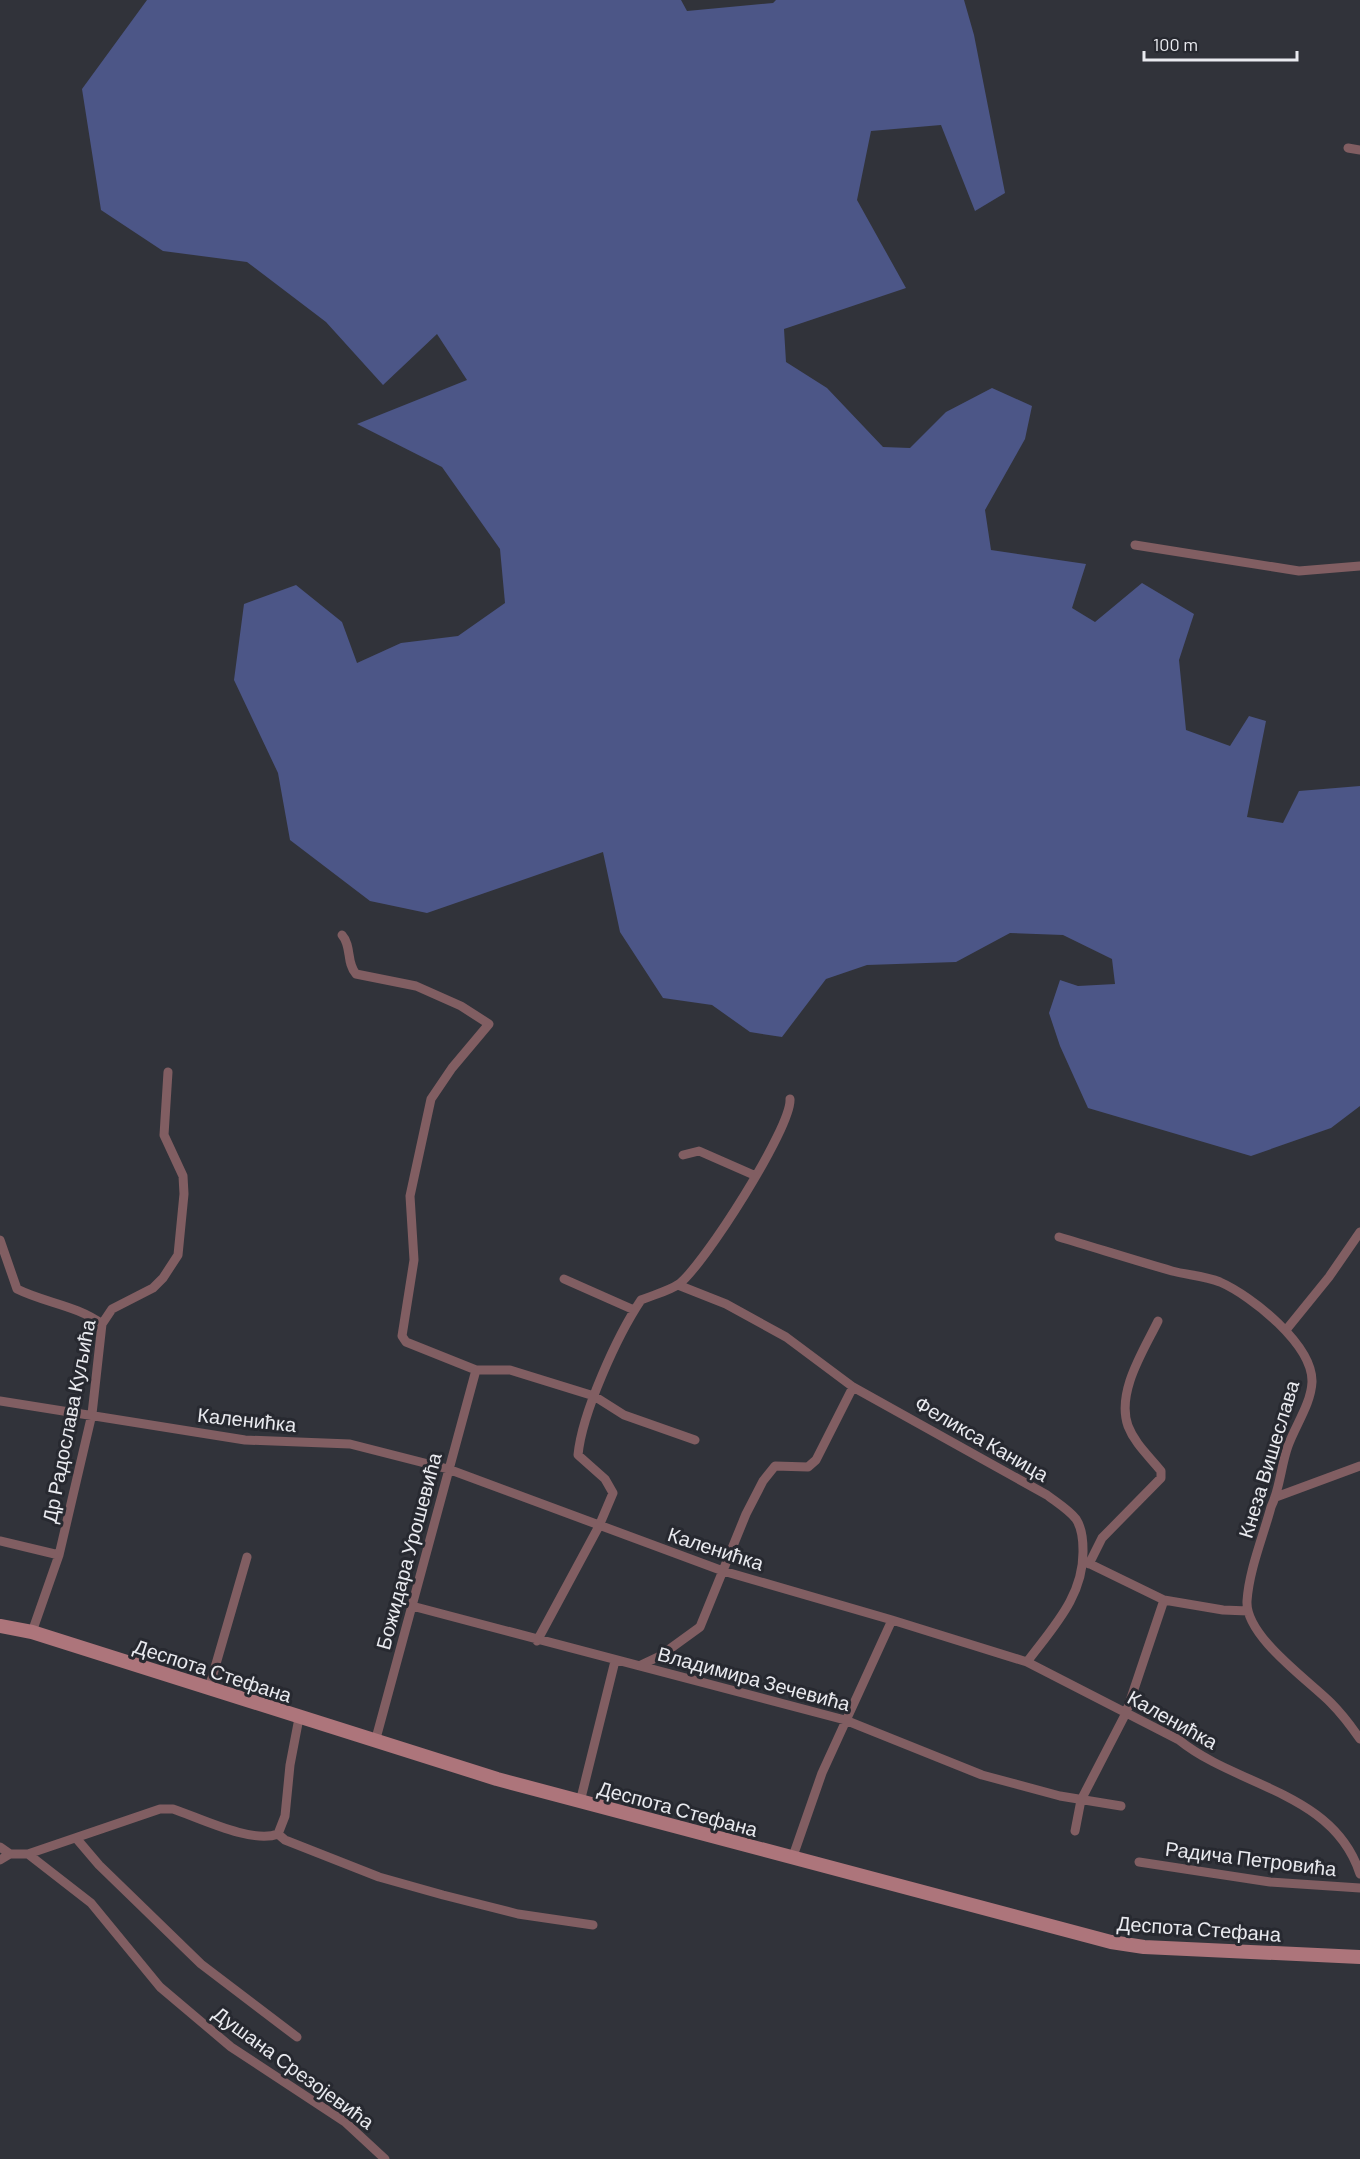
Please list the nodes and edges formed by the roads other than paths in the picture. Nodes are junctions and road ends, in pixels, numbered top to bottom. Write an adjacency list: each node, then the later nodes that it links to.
1 (1348, 148): 2 (street)
2 (1360, 150)
3 (1135, 545): 4 (street)
4 (1360, 567)
5 (342, 935): 19 (street)
6 (168, 1072): 17 (street, Др Радослава Куљића)
7 (790, 1099): 9 (street)
8 (683, 1155): 9 (street)
9 (756, 1176): 14 (street)
10 (1360, 1232): 18 (street)
11 (1059, 1237): 18 (street, Кнеза Вишеслава)
12 (0, 1240): 17 (street)
13 (564, 1280): 15 (street)
14 (678, 1285): 15 (street); 20 (street, Феликса Каница)
15 (634, 1310): 21 (street)
16 (1158, 1321): 32 (street)
17 (102, 1324): 23 (street, Др Радослава Куљића)
18 (1286, 1330): 27 (street, Кнеза Вишеслава)
19 (476, 1370): 21 (street); 26 (street, Божидара Урошевића)
20 (853, 1387): 32 (street, Феликса Каница); 33 (street)
21 (594, 1396): 24 (street); 28 (street)
22 (0, 1401): 23 (street, Каленићка)
23 (92, 1414): 26 (street, Каленићка); 30 (street, Др Радослава Куљића)
24 (695, 1440)
25 (1360, 1466): 27 (street)
26 (448, 1468): 28 (street, Каленићка); 35 (street, Божидара Урошевића)
27 (1276, 1497): 36 (street, Кнеза Вишеслава)
28 (599, 1526): 33 (street, Каленићка); 40 (street)
29 (0, 1541): 30 (street)
30 (59, 1555): 39 (street, Др Радослава Куљића)
31 (247, 1557): 44 (street)
32 (1086, 1563): 34 (street); 42 (street)
33 (723, 1571): 37 (street, Каленићка); 43 (street)
34 (1164, 1600): 36 (street); 45 (street)
35 (412, 1606): 40 (street, Владимира Зечевића); 49 (street, Божидара Урошевића)
36 (1248, 1611): 48 (street)
37 (892, 1620): 42 (street, Каленићка); 47 (street)
38 (0, 1626): 39 (main road, Деспота Стефана)
39 (32, 1632): 44 (main road, Деспота Стефана)
40 (537, 1641): 41 (street, Владимира Зечевића)
41 (615, 1661): 43 (street, Владимира Зечевића); 51 (street)
42 (1027, 1662): 45 (street, Каленићка)
43 (641, 1665): 47 (street, Владимира Зечевића)
44 (209, 1688): 46 (main road, Деспота Стефана)
45 (1126, 1713): 50 (street); 62 (street, Каленићка)
46 (299, 1718): 49 (main road, Деспота Стефана); 54 (street)
47 (845, 1720): 50 (street, Владимира Зечевића); 59 (street)
48 (1360, 1738)
49 (375, 1742): 51 (main road, Деспота Стефана)
50 (1081, 1800): 52 (street, Владимира Зечевића); 53 (street)
51 (580, 1802): 59 (main road, Деспота Стефана)
52 (1121, 1806)
53 (1075, 1831)
54 (278, 1834): 55 (street); 64 (street)
55 (76, 1838): 58 (street); 66 (street)
56 (0, 1847): 57 (street)
57 (10, 1854): 58 (street); 60 (street)
58 (28, 1854): 67 (street, Душана Срезојевића)
59 (792, 1858): 65 (main road, Деспота Стефана)
60 (0, 1860)
61 (1139, 1862): 63 (street, Радича Петровића)
62 (1360, 1874)
63 (1360, 1888)
64 (593, 1925)
65 (1360, 1957)
66 (297, 2037)
67 (386, 2159)

